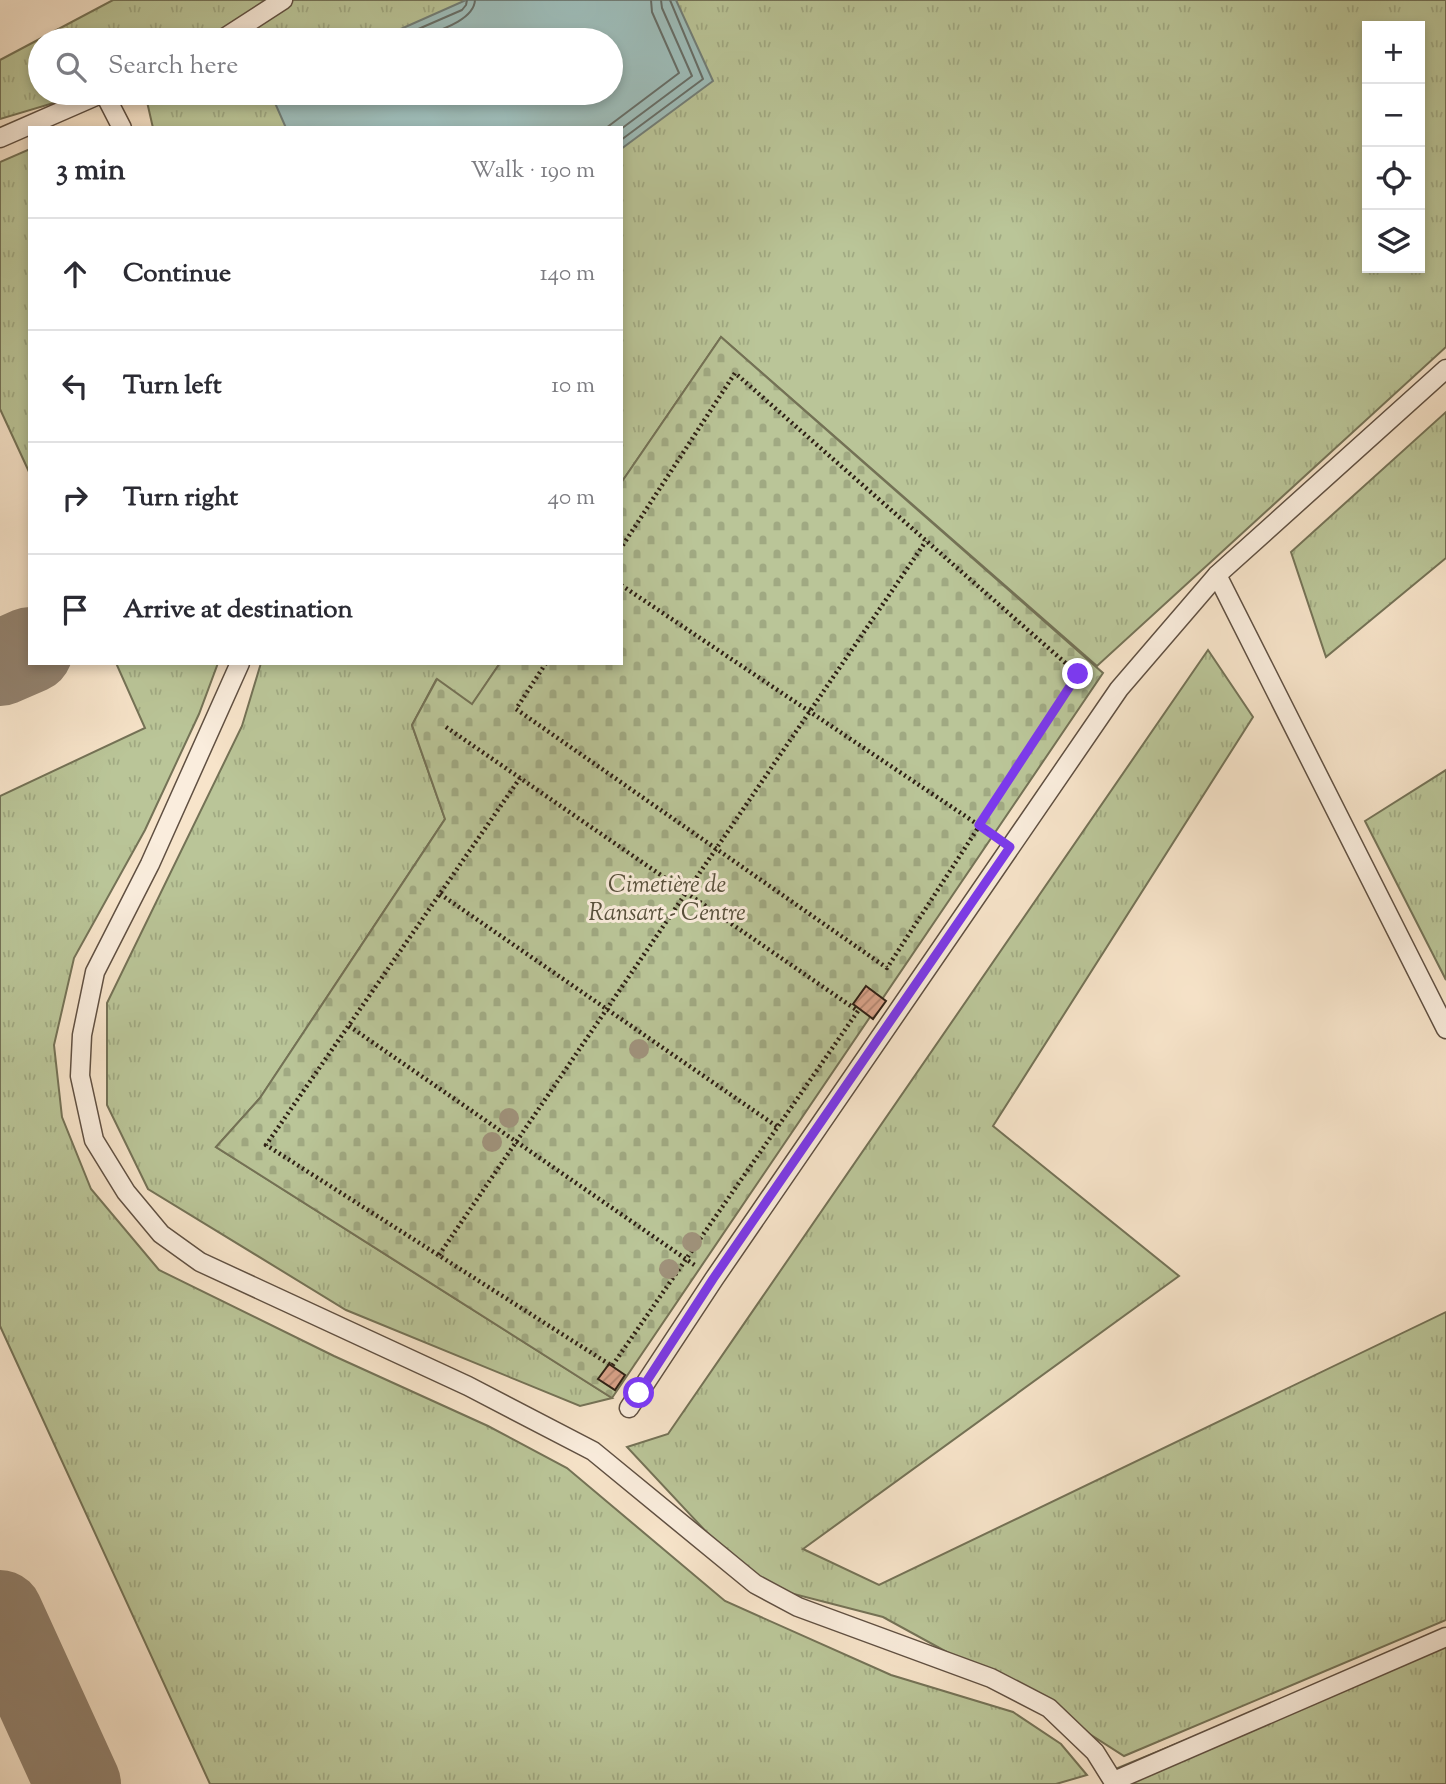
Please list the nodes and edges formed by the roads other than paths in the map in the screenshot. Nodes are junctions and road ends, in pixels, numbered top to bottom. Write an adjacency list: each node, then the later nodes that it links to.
1 (283, 0): 2 (lane)
2 (240, 28)
3 (76, 105): 6 (lane)
4 (110, 105): 5 (lane)
5 (121, 126)
6 (0, 138)
7 (1446, 369): 8 (lane)
8 (1217, 575): 10 (lane); 11 (lane)
9 (239, 665): 13 (lane)
10 (1446, 1029)
11 (629, 1408)
12 (1446, 1637): 13 (lane)
13 (1115, 1783)

